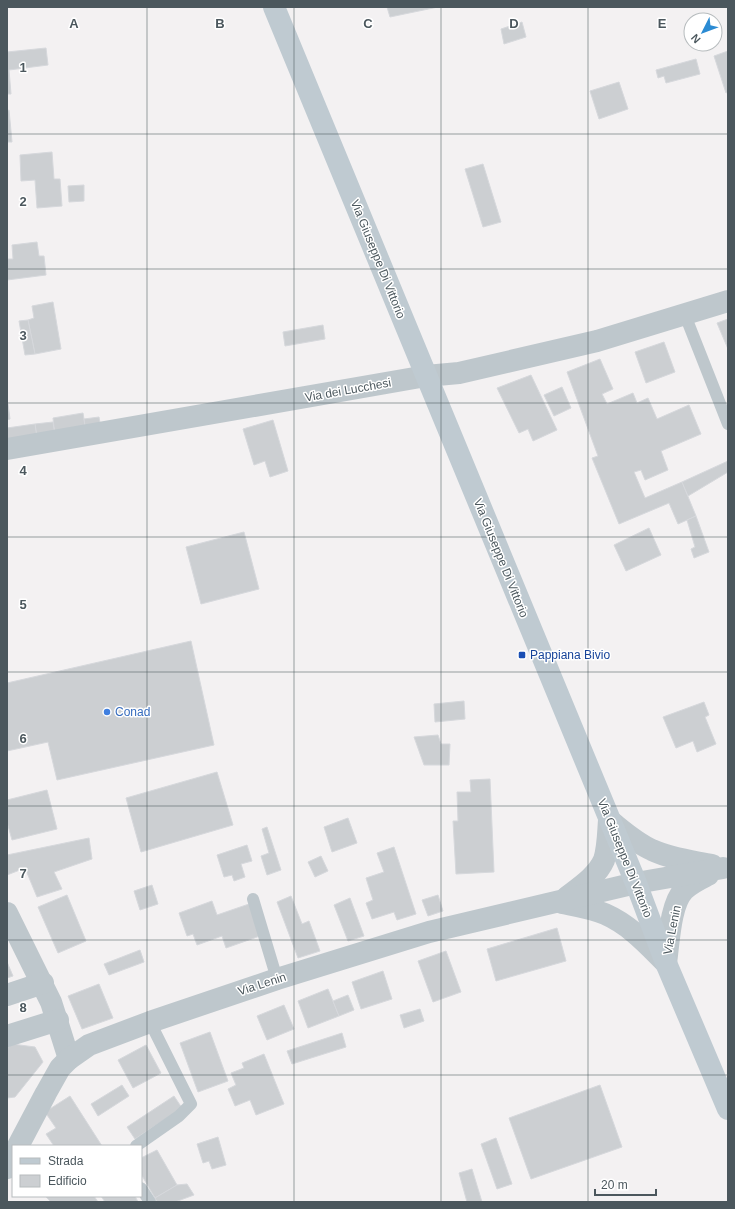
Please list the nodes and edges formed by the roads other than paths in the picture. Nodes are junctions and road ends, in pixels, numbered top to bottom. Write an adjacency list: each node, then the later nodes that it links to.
1 (274, 7): 4 (main road, Via Giuseppe Di Vittorio)
2 (728, 301): 3 (street, Via dei Lucchesi)
3 (685, 315): 4 (street, Via dei Lucchesi); 5 (lane)
4 (426, 376): 6 (street, Via dei Lucchesi); 7 (main road, Via Giuseppe Di Vittorio)
5 (728, 424)
6 (7, 449)
7 (609, 820): 8 (street); 9 (main road, Via Giuseppe Di Vittorio); 11 (street, Via Lenin)
8 (726, 868): 9 (street, Via Lenin); 13 (street, Via Lenin)
9 (636, 883): 11 (street, Via Lenin); 13 (main road, Via Giuseppe Di Vittorio)
10 (253, 899): 14 (lane)
11 (559, 902): 13 (street, Via Lenin); 14 (street, Via Lenin)
12 (7, 913): 15 (street)
13 (666, 963): 21 (main road, Via Giuseppe Di Vittorio)
14 (277, 979): 18 (street, Via Lenin)
15 (43, 983): 16 (street); 17 (street)
16 (7, 995)
17 (58, 1020): 19 (street); 20 (street)
18 (150, 1022): 20 (street, Via Lenin); 23 (lane)
19 (7, 1036)
20 (69, 1059): 22 (street, Via Lenin)
21 (728, 1109)
22 (19, 1145)
23 (137, 1145)
24 (12, 1158): 25 (street)
25 (7, 1168)
26 (142, 1190): 27 (lane)
27 (150, 1202)

